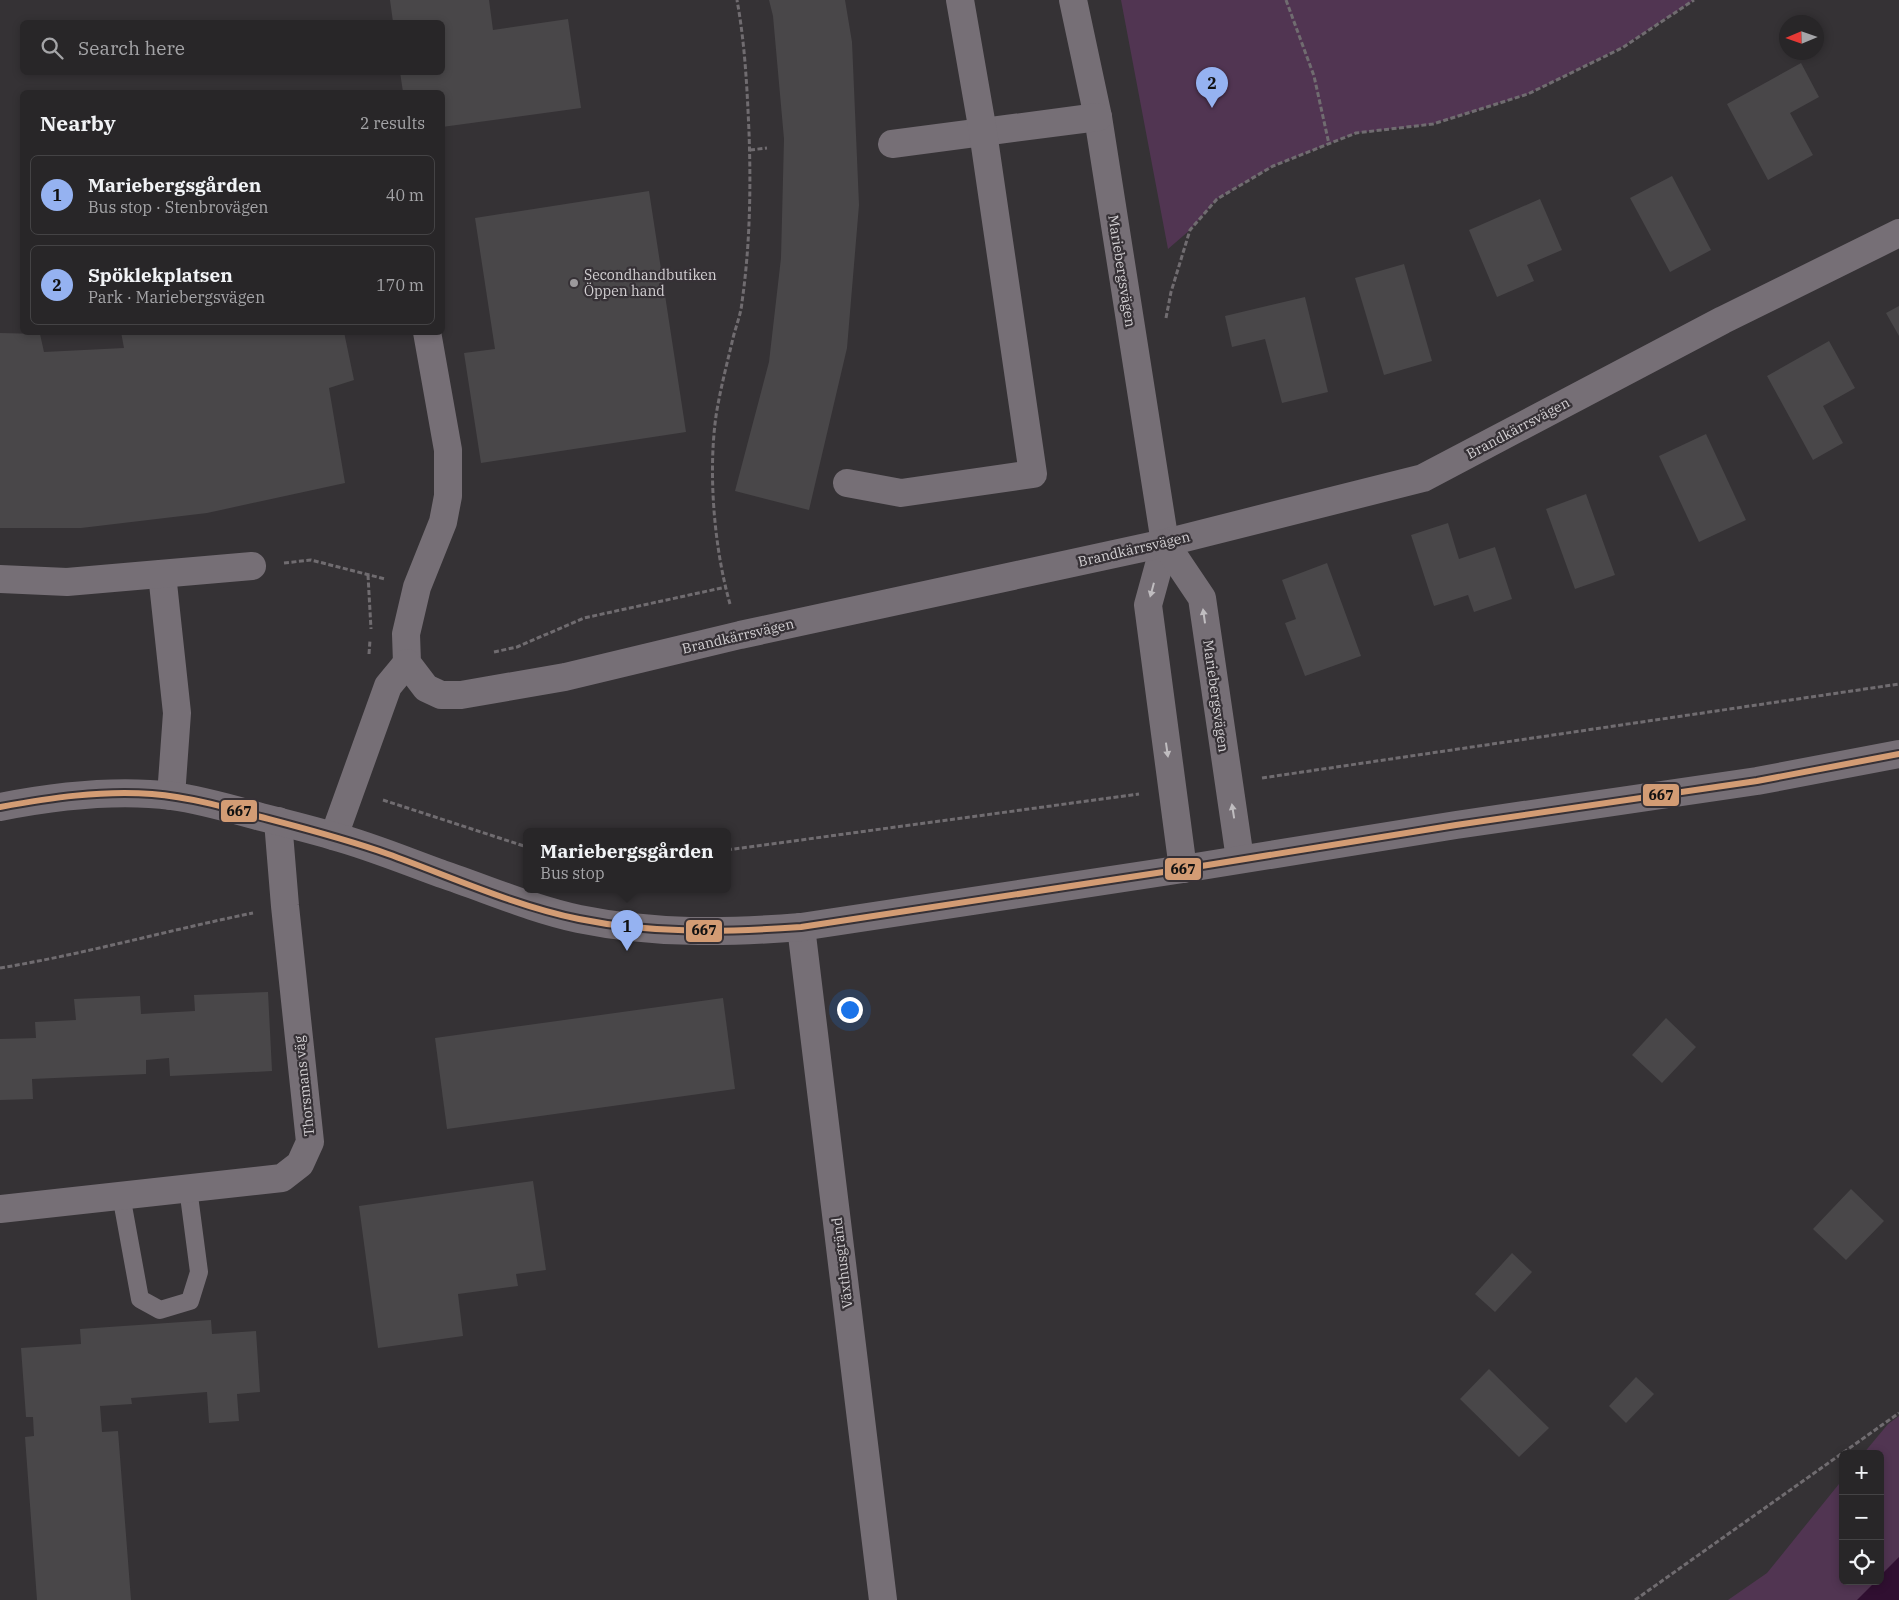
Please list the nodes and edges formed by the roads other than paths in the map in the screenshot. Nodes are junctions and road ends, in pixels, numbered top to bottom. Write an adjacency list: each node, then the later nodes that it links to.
1 (960, 0): 4 (street)
2 (1073, 0): 3 (street, Mariebergsvägen)
3 (1098, 117): 4 (street); 9 (street, Mariebergsvägen)
4 (983, 132): 5 (street); 8 (street)
5 (892, 144)
6 (1899, 233): 9 (street, Brandkärrsvägen)
7 (428, 335): 13 (street)
8 (847, 483)
9 (1165, 543): 13 (street, Brandkärrsvägen); 19 (street, Mariebergsvägen, one-way to 9); 20 (street, Mariebergsvägen, one-way to 20)
10 (252, 566): 11 (street)
11 (162, 574): 12 (street); 15 (street)
12 (0, 579)
13 (408, 662): 18 (street)
14 (1899, 754): 19 (street)
15 (171, 796): 16 (street); 17 (street)
16 (0, 807)
17 (278, 822): 18 (street); 22 (street, Thorsmans väg)
18 (334, 836): 21 (street)
19 (1240, 859): 20 (street)
20 (1183, 869): 21 (street)
21 (801, 927): 25 (street, Växthusgränd)
22 (188, 1188): 23 (street, Thorsmans väg); 23 (lane)
23 (121, 1195): 24 (street, Thorsmans väg)
24 (0, 1209)
25 (883, 1600)

